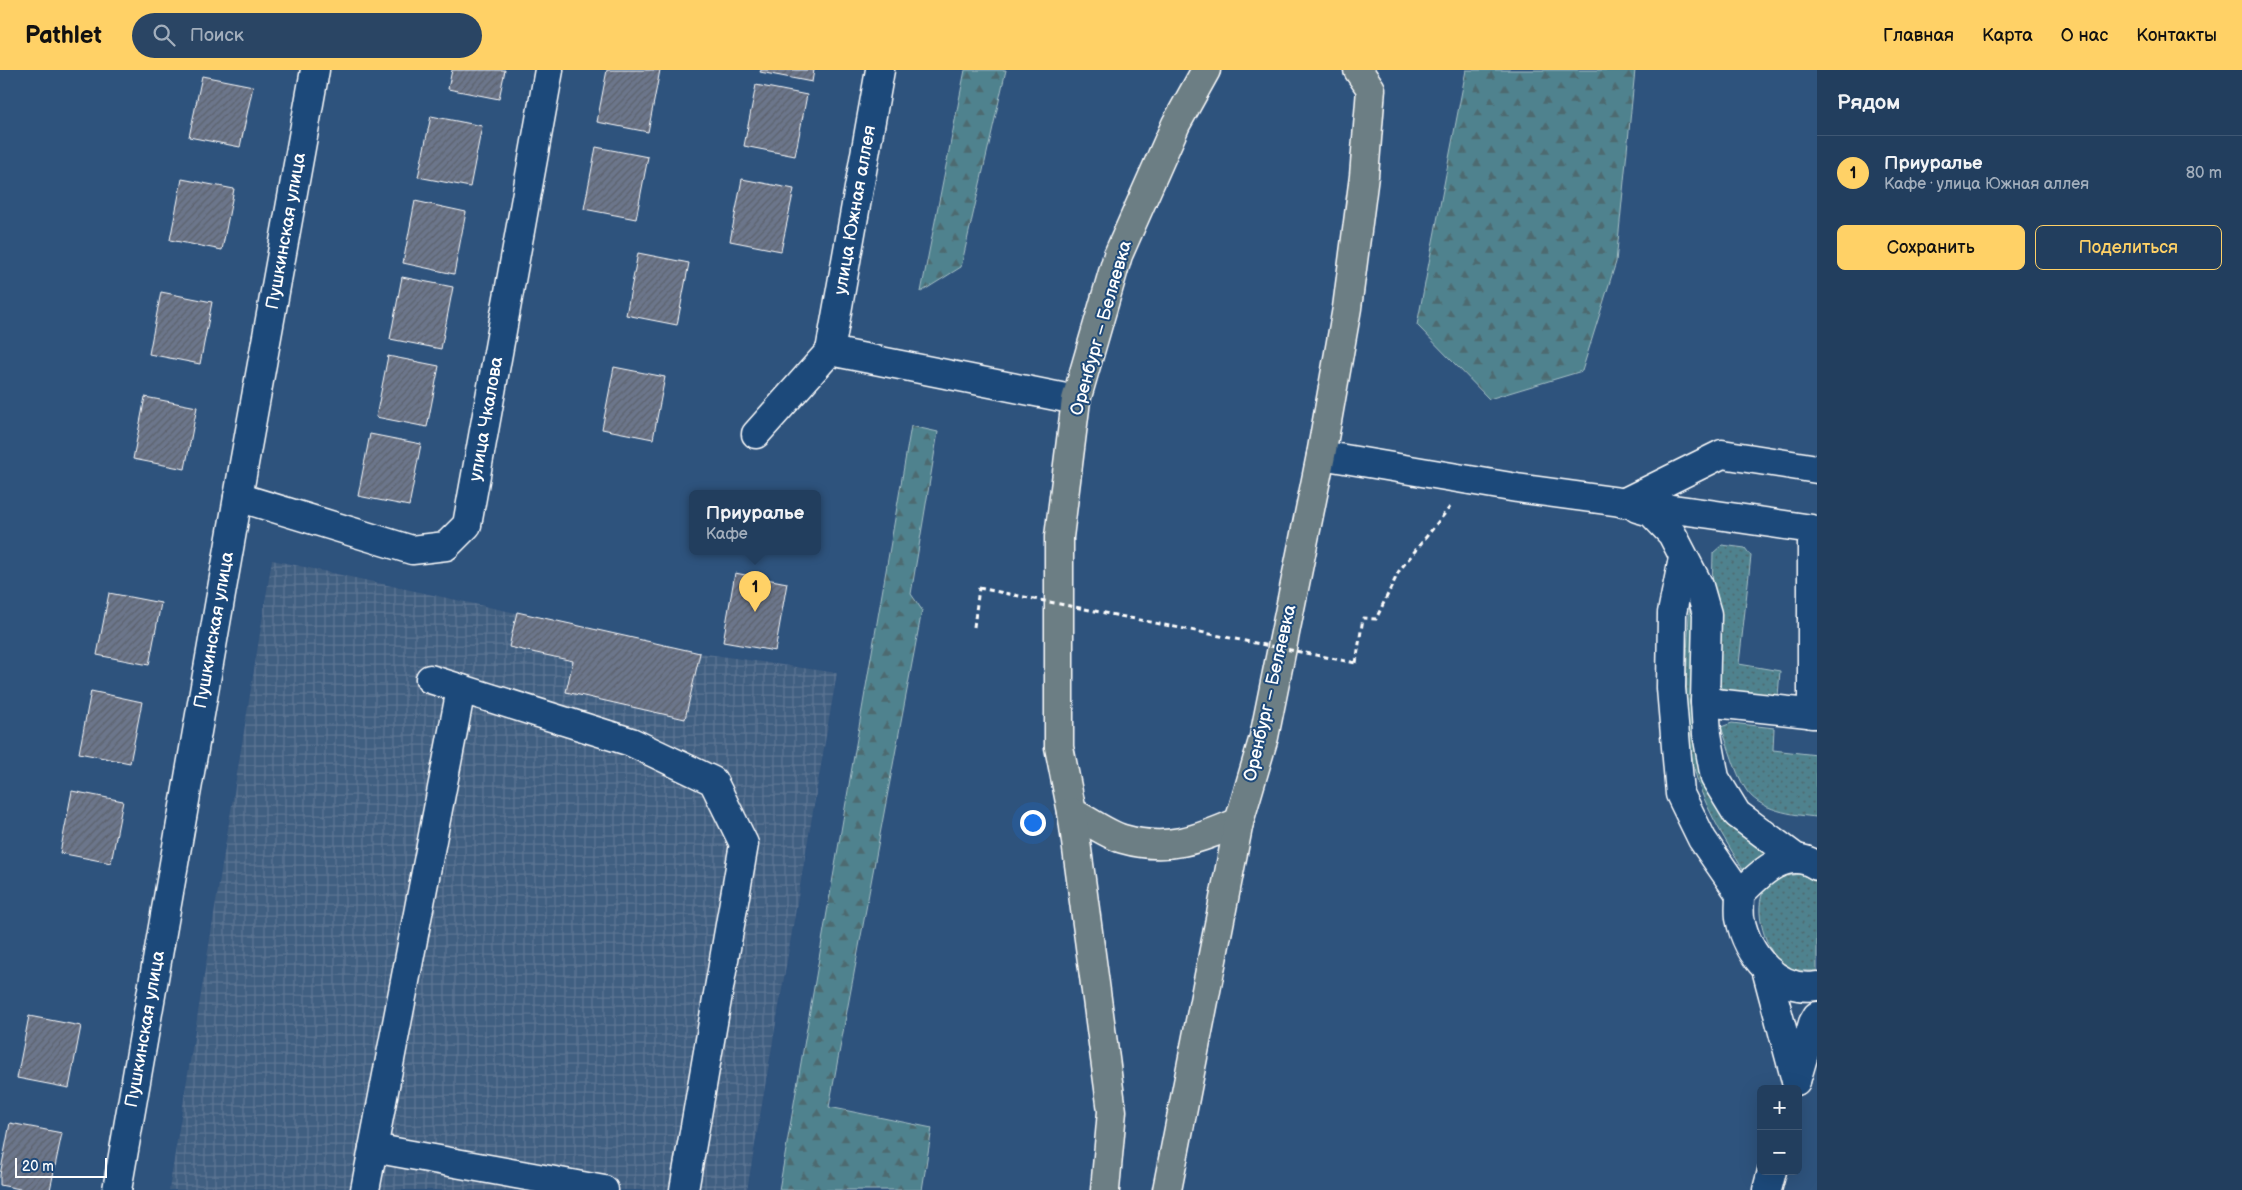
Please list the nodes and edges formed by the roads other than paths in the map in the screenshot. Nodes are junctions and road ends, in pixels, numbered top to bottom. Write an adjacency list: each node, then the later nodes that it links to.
1 (315, 70): 11 (street, Пушкинская улица)
2 (549, 70): 11 (street, улица Чкалова)
3 (880, 70): 6 (street, улица Южная аллея)
4 (1206, 70): 7 (main road, Оренбург – Беляевка)
5 (1367, 76): 9 (main road, Оренбург – Беляевка)
6 (830, 350): 7 (street); 8 (street)
7 (1076, 400): 18 (main road, Оренбург – Беляевка)
8 (756, 434)
9 (1321, 455): 12 (street); 19 (main road, Оренбург – Беляевка)
10 (1817, 468): 12 (street)
11 (238, 497): 28 (street, Пушкинская улица)
12 (1623, 503): 13 (street); 17 (street)
13 (1683, 558): 16 (street); 21 (street)
14 (430, 679): 15 (street)
15 (461, 688): 26 (street); 31 (street)
16 (1704, 702): 17 (street); 20 (street)
17 (1815, 714)
18 (1072, 812): 19 (main road); 32 (main road, Оренбург – Беляевка)
19 (1239, 822): 33 (main road, Оренбург – Беляевка)
20 (1807, 862): 21 (street)
21 (1740, 894): 22 (street)
22 (1766, 969): 23 (street); 25 (street)
23 (1817, 986)
24 (1817, 1016): 25 (street)
25 (1795, 1085)
26 (373, 1148): 29 (street); 30 (street)
27 (1771, 1175): 34 (street)
28 (117, 1190)
29 (365, 1190)
30 (604, 1190)
31 (684, 1190)
32 (1105, 1190)
33 (1167, 1190)
34 (1767, 1190)

